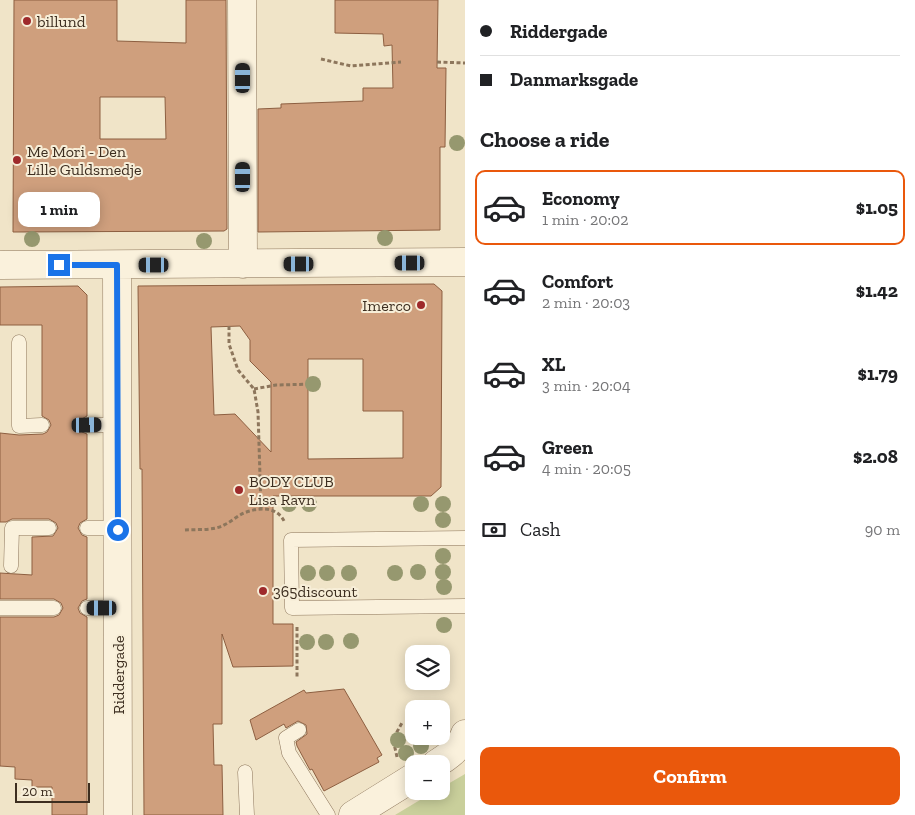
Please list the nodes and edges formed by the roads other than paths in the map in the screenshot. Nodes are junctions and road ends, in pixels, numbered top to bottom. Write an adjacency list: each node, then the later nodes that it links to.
1 (242, 0): 3 (street)
2 (465, 262): 3 (street)
3 (243, 264): 5 (street)
4 (0, 265): 5 (street)
5 (117, 265): 9 (street, Riddergade)
6 (19, 342): 7 (lane)
7 (42, 425)
8 (87, 425): 9 (lane)
9 (117, 425): 12 (street, Riddergade)
10 (48, 528): 14 (lane)
11 (87, 528): 12 (lane)
12 (117, 528): 16 (street, Riddergade)
13 (465, 538): 15 (lane)
14 (11, 566)
15 (465, 606)
16 (118, 607): 19 (lane); 25 (street, Riddergade)
17 (0, 608): 18 (lane)
18 (54, 608)
19 (87, 608)
20 (299, 730): 27 (lane)
21 (465, 734): 22 (street)
22 (450, 755)
23 (245, 772): 26 (lane)
24 (405, 783): 28 (street)
25 (118, 815)
26 (247, 815)
27 (328, 815)
28 (353, 815)

